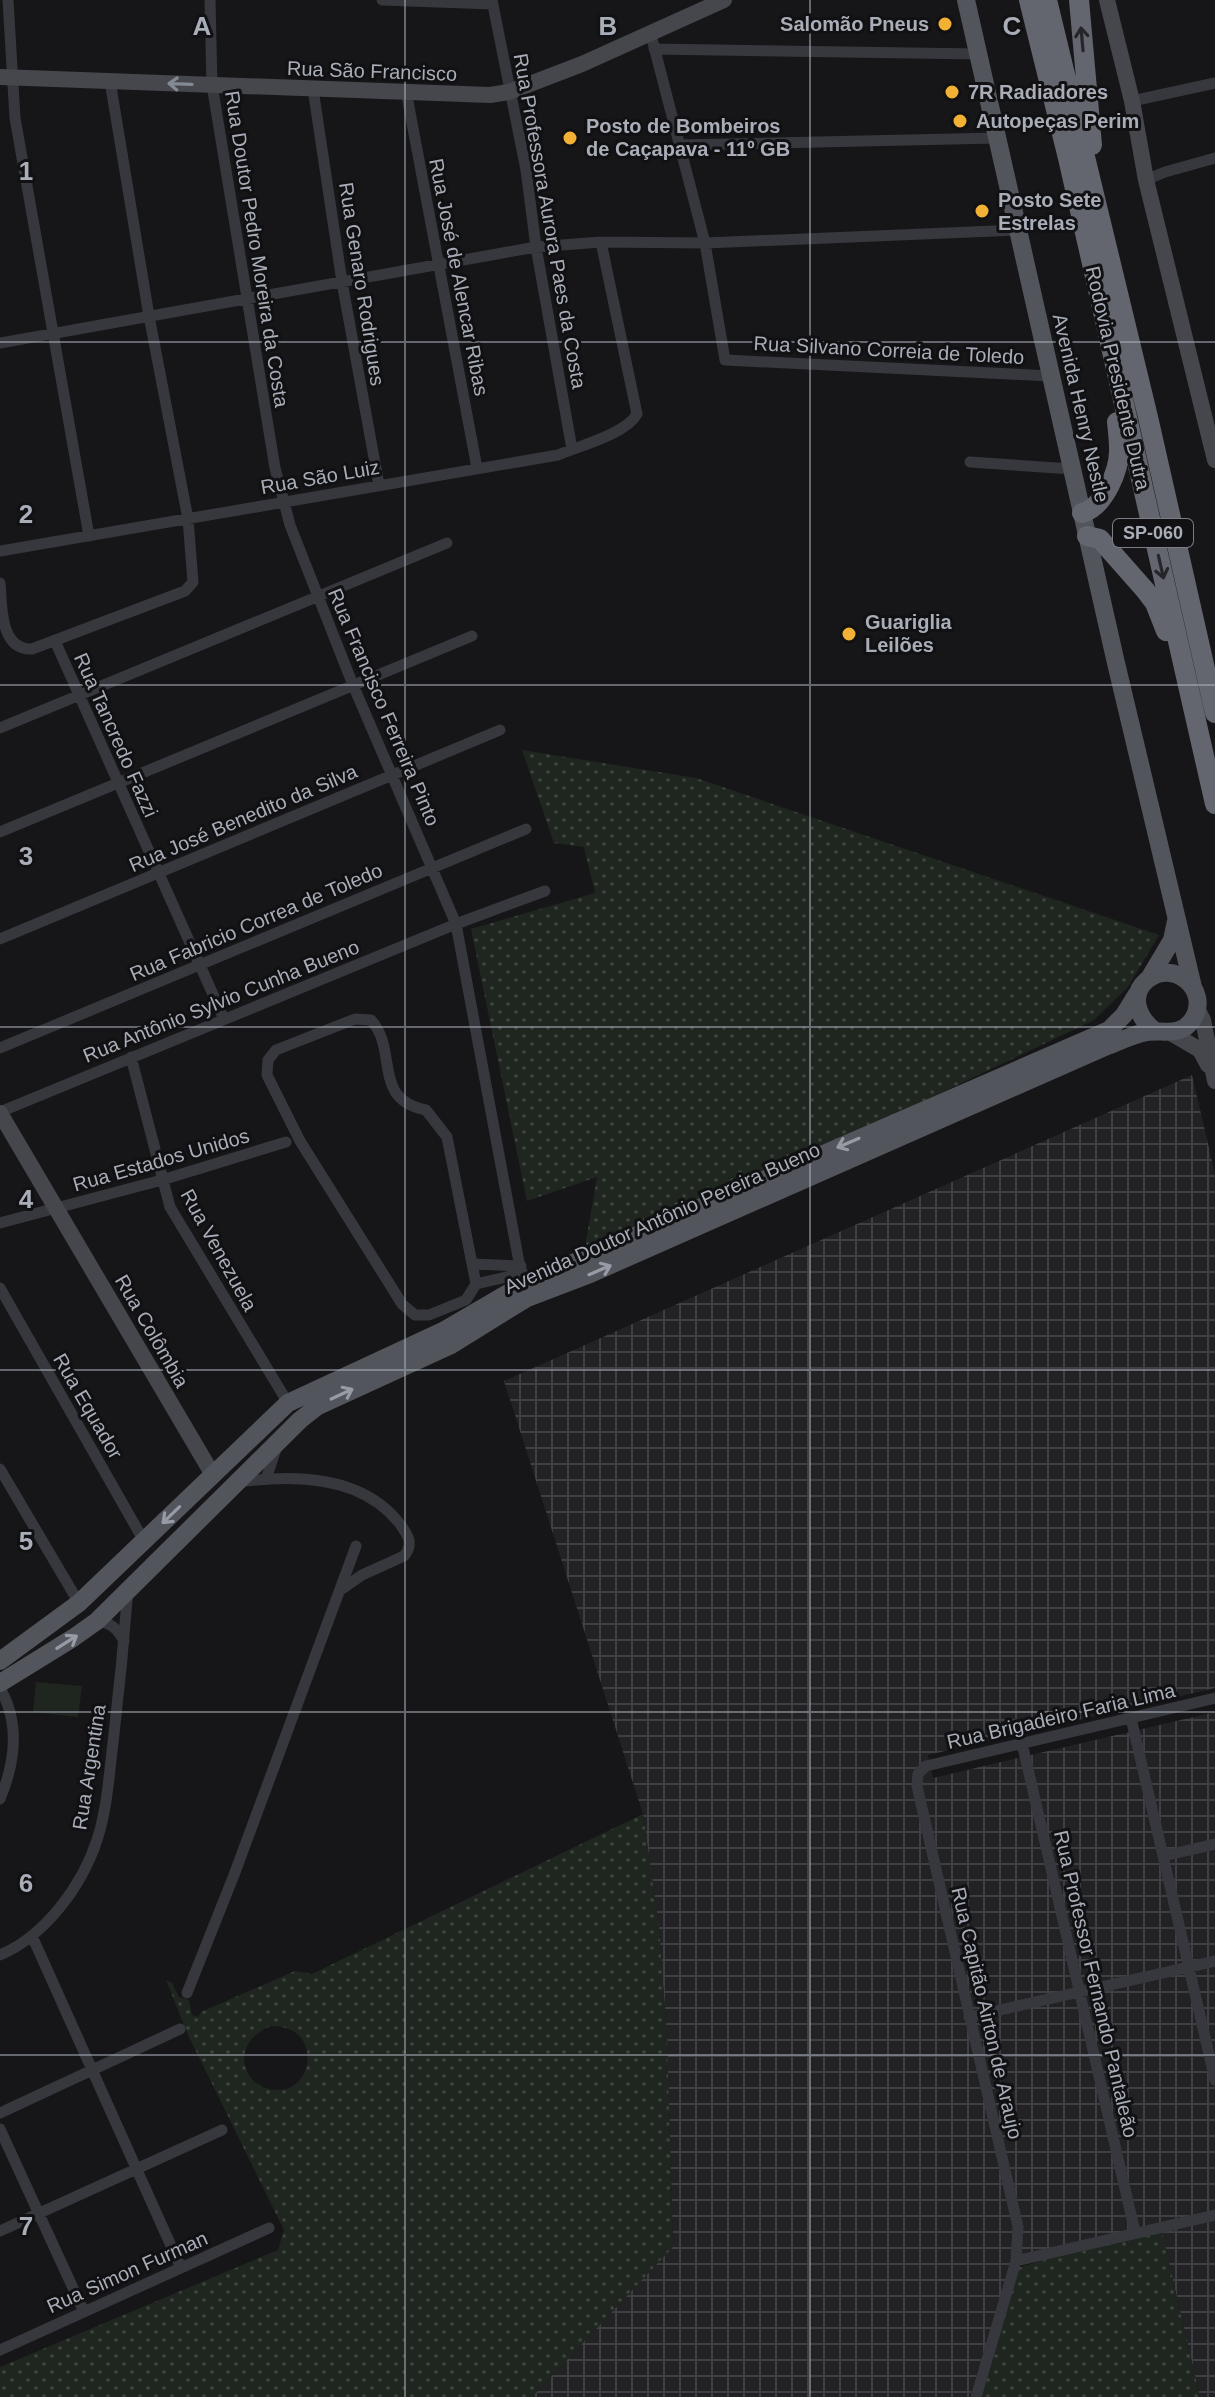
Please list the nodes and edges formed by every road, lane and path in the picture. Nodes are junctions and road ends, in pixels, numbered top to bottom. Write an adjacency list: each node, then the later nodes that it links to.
1 (8, 0): 13 (street)
2 (210, 0): 16 (street, Rua Doutor Pedro Moreira da Costa)
3 (382, 0): 10 (street)
4 (724, 0): 11 (street, Rua São Francisco)
5 (966, 0): 12 (main road, Avenida Henry Nestle)
6 (1029, 0): 37 (highway, Rodovia Presidente Dutra / SP-060)
7 (1047, 0): 25 (highway, Rodovia Presidente Dutra / SP-060)
8 (1079, 0): 25 (highway, one-way to 8)
9 (1107, 0): 20 (street)
10 (492, 2): 19 (street, Rua Professora Aurora Paes da Costa)
11 (652, 42): 12 (street); 19 (street, Rua São Francisco); 22 (street)
12 (979, 54): 21 (main road, Avenida Henry Nestle)
13 (5, 77): 14 (street, Rua São Francisco); 34 (street)
14 (110, 81): 16 (street, Rua São Francisco, one-way to 14); 33 (street)
15 (1215, 83): 20 (street)
16 (212, 85): 17 (street, Rua São Francisco); 32 (street, Rua Doutor Pedro Moreira da Costa)
17 (313, 89): 18 (street, Rua São Francisco); 31 (street, Rua Genaro Rodrigues)
18 (406, 91): 19 (street, Rua São Francisco); 30 (street, Rua José de Alencar Ribas)
19 (509, 92): 29 (street, Rua Professora Aurora Paes da Costa)
20 (1132, 101): 24 (street)
21 (997, 138): 22 (street); 26 (main road, Avenida Henry Nestle)
22 (679, 145): 28 (street)
23 (1215, 158): 24 (street)
24 (1146, 180): 39 (street)
25 (1095, 201): 58 (highway, Rodovia Presidente Dutra / SP-060)
26 (1019, 230): 28 (street); 36 (main road, Avenida Henry Nestle)
27 (601, 242): 28 (street); 29 (street); 38 (street, Rua São Luiz)
28 (705, 243): 36 (street, Rua Silvano Correia de Toledo)
29 (536, 247): 30 (street); 38 (street, Rua Professora Aurora Paes da Costa)
30 (438, 264): 31 (street); 41 (street, Rua José de Alencar Ribas)
31 (342, 282): 32 (street); 43 (street, Rua Genaro Rodrigues)
32 (247, 299): 33 (street); 44 (street, Rua Doutor Pedro Moreira da Costa)
33 (149, 316): 34 (street); 46 (street)
34 (52, 334): 35 (street); 47 (street)
35 (0, 343)
36 (1051, 376): 42 (main road, Avenida Henry Nestle)
37 (1118, 382): 45 (highway); 55 (highway, Rodovia Presidente Dutra / SP-060, one-way to 55)
38 (572, 449): 41 (street, Rua São Luiz)
39 (1215, 460)
40 (970, 462): 42 (street)
41 (477, 468): 43 (street, Rua São Luiz)
42 (1072, 469): 45 (main road, Avenida Henry Nestle)
43 (379, 485): 44 (street, Rua São Luiz)
44 (284, 501): 46 (street, Rua São Luiz); 52 (street, Rua Francisco Ferreira Pinto)
45 (1082, 513): 48 (main road, Avenida Henry Nestle)
46 (188, 519): 47 (street, Rua São Luiz); 54 (street)
47 (89, 536): 50 (street, Rua São Luiz)
48 (1087, 536): 55 (highway); 69 (main road, Avenida Henry Nestle)
49 (447, 543): 52 (street)
50 (0, 551)
51 (0, 583): 54 (street)
52 (318, 596): 56 (street, Rua Francisco Ferreira Pinto); 57 (street)
53 (472, 636): 56 (street)
54 (55, 641): 57 (street, Rua Tancredo Fazzi)
55 (1188, 684): 63 (highway, Rodovia Presidente Dutra / SP-060)
56 (353, 685): 61 (street, Rua Francisco Ferreira Pinto); 62 (street)
57 (78, 695): 59 (street); 62 (street, Rua Tancredo Fazzi)
58 (1215, 713)
59 (0, 728)
60 (500, 730): 61 (street, Rua José Benedito da Silva)
61 (392, 775): 66 (street, Rua Francisco Ferreira Pinto); 67 (street, Rua José Benedito da Silva)
62 (117, 784): 65 (street); 67 (street, Rua Tancredo Fazzi)
63 (1215, 804)
64 (526, 829): 66 (street, Rua Fabricio Correa de Toledo)
65 (0, 832)
66 (432, 868): 70 (street, Rua Francisco Ferreira Pinto); 72 (street, Rua Fabricio Correa de Toledo)
67 (157, 874): 71 (street, Rua José Benedito da Silva); 72 (street, Rua Tancredo Fazzi)
68 (545, 891): 70 (street, Rua Antônio Sylvio Cunha Bueno)
69 (1177, 918): 73 (main road); 74 (main road, Avenida Henry Nestle)
70 (456, 924): 77 (street, Rua Antônio Sylvio Cunha Bueno); 88 (street, Rua Francisco Ferreira Pinto)
71 (0, 939)
72 (199, 965): 77 (street, Rua Tancredo Fazzi); 79 (street, Rua Fabricio Correa de Toledo)
73 (1150, 977): 74 (main road); 75 (main road)
74 (1193, 987): 76 (main road)
75 (1137, 994): 78 (main road); 88 (main road, Avenida Doutor Antônio Pereira Bueno, one-way to 88)
76 (1197, 1008): 78 (main road); 81 (street)
77 (224, 1019): 80 (street, Rua Antônio Sylvio Cunha Bueno)
78 (1163, 1032): 81 (street); 88 (main road, Avenida Doutor Antônio Pereira Bueno, one-way to 78)
79 (0, 1048)
80 (131, 1057): 82 (street, Rua Antônio Sylvio Cunha Bueno); 84 (street, Rua Venezuela)
81 (1215, 1079)
82 (0, 1113): 85 (street, Rua Colômbia)
83 (286, 1142): 84 (street, Rua Estados Unidos)
84 (162, 1180): 85 (street, Rua Estados Unidos); 91 (street, Rua Venezuela)
85 (57, 1208): 86 (street, Rua Estados Unidos); 94 (street, Rua Colômbia)
86 (0, 1223)
87 (472, 1264): 88 (street); 89 (street); 89 (street)
88 (523, 1280): 89 (street); 91 (main road, Avenida Doutor Antônio Pereira Bueno); 92 (main road, Avenida Doutor Antônio Pereira Bueno, one-way to 88)
89 (476, 1284)
90 (0, 1288): 97 (street, Rua Equador)
91 (288, 1403): 92 (main road); 94 (main road, Avenida Doutor Antônio Pereira Bueno)
92 (280, 1440): 95 (street); 96 (main road, Avenida Doutor Antônio Pereira Bueno)
93 (0, 1469): 101 (street)
94 (212, 1475): 96 (main road); 96 (main road); 97 (main road, Avenida Doutor Antônio Pereira Bueno, one-way to 97)
95 (266, 1479): 96 (street); 100 (street)
96 (232, 1489): 99 (main road, Avenida Doutor Antônio Pereira Bueno)
97 (144, 1541): 101 (main road, Avenida Doutor Antônio Pereira Bueno)
98 (356, 1546): 100 (street)
99 (128, 1588): 102 (main road, Avenida Doutor Antônio Pereira Bueno); 103 (street, Rua Argentina)
100 (342, 1590): 118 (street)
101 (79, 1603): 104 (main road, Avenida Doutor Antônio Pereira Bueno)
102 (97, 1621): 103 (street); 105 (main road, Avenida Doutor Antônio Pereira Bueno, one-way to 102)
103 (124, 1641): 113 (street, Rua Argentina)
104 (2, 1655)
105 (0, 1686): 110 (street)
106 (1215, 1698): 107 (street, Rua Brigadeiro Faria Lima)
107 (1131, 1718): 108 (street, Rua Brigadeiro Faria Lima); 112 (street)
108 (1022, 1743): 109 (street, Rua Brigadeiro Faria Lima); 117 (street, Rua Professor Fernando Pantaleão)
109 (918, 1774): 119 (street, Rua Capitão Airton de Araujo)
110 (0, 1799)
111 (1215, 1844): 112 (street)
112 (1163, 1856): 116 (street)
113 (32, 1936): 114 (street, Rua Argentina); 121 (street)
114 (0, 1955)
115 (1215, 1961): 116 (street)
116 (1189, 1967): 117 (street); 122 (street)
117 (1079, 1992): 119 (street); 131 (street, Rua Professor Fernando Pantaleão)
118 (187, 1993)
119 (969, 2017): 132 (street, Rua Capitão Airton de Araujo)
120 (180, 2029): 121 (street)
121 (92, 2070): 123 (street); 126 (street)
122 (1215, 2080)
123 (0, 2113)
124 (0, 2129): 127 (street)
125 (222, 2130): 126 (street)
126 (136, 2169): 127 (street); 133 (street)
127 (39, 2213): 130 (street); 134 (street)
128 (1215, 2215): 131 (street)
129 (269, 2228): 133 (street, Rua Simon Furman)
130 (0, 2231)
131 (1135, 2232): 132 (street)
132 (1016, 2261): 136 (street, Rua Capitão Airton de Araujo)
133 (181, 2268): 134 (street, Rua Simon Furman)
134 (84, 2312): 135 (street, Rua Simon Furman)
135 (0, 2350)
136 (976, 2397)

